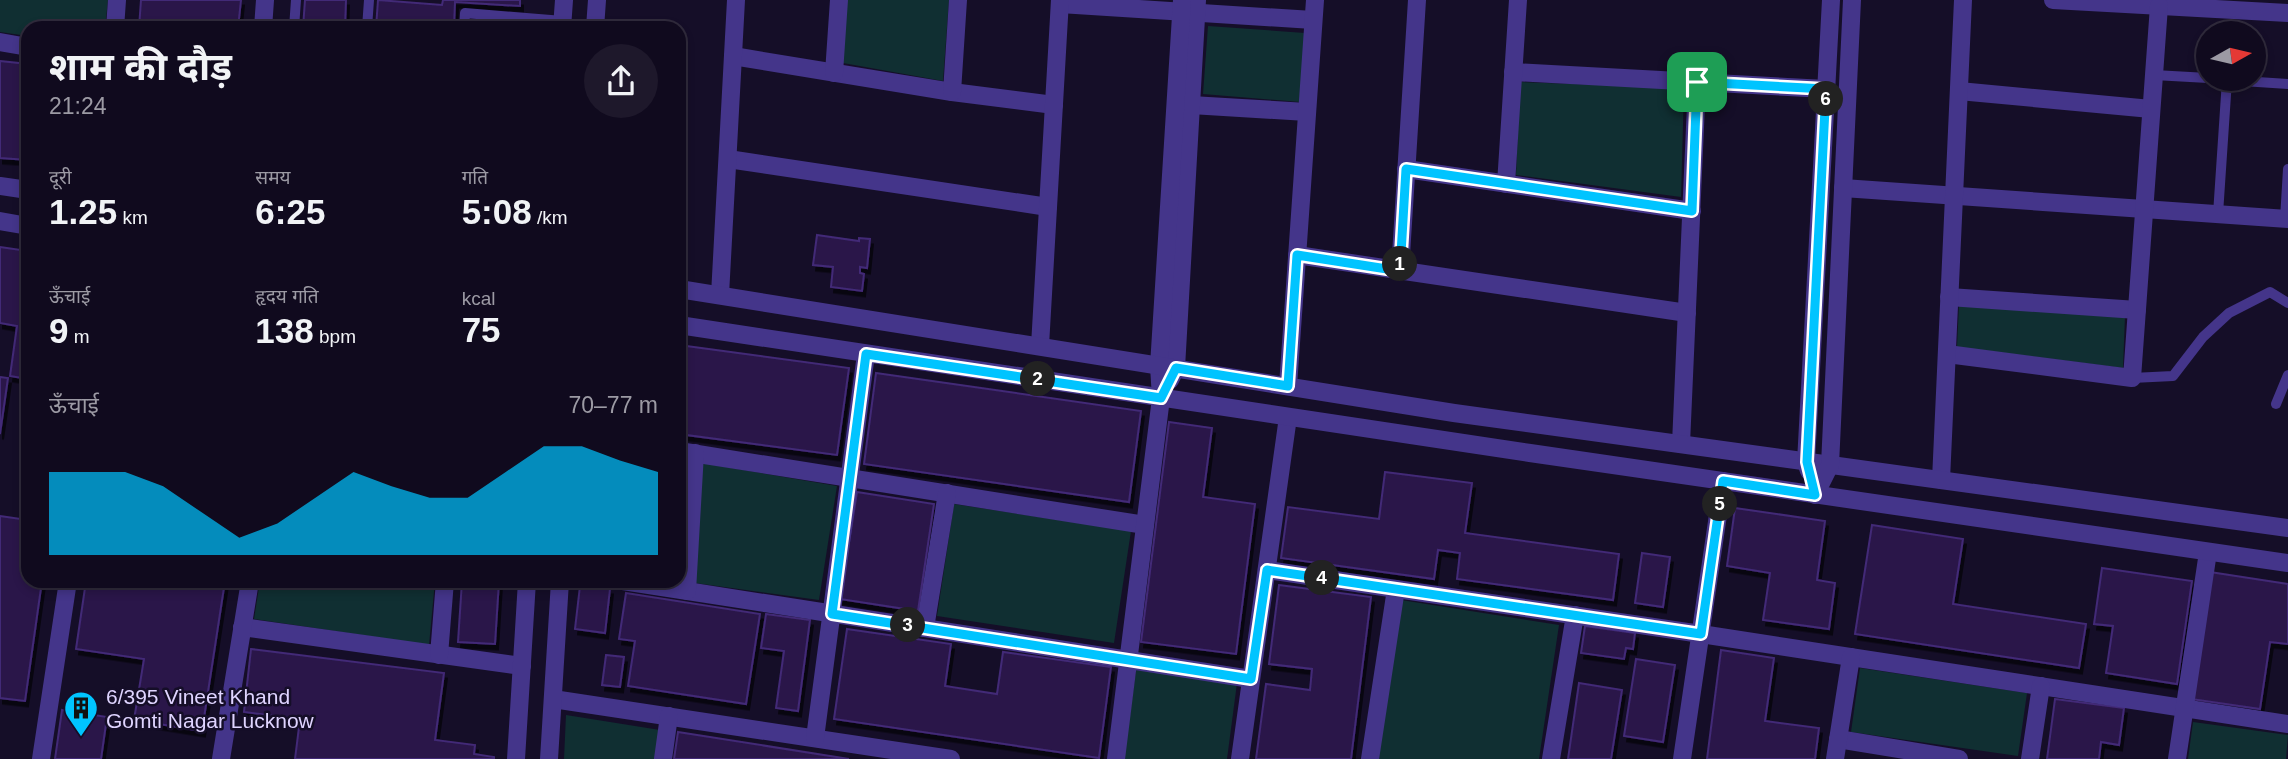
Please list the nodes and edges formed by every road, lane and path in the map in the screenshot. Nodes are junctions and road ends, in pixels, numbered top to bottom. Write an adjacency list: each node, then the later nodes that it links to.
1 (117, 0): 24 (street)
2 (265, 0): 25 (street)
3 (296, 0): 26 (lane)
4 (369, 0): 27 (lane)
5 (564, 0): 30 (street)
6 (597, 0): 31 (street)
7 (736, 0): 34 (street)
8 (839, 0): 36 (street)
9 (958, 0): 44 (street)
10 (1315, 0): 23 (street)
11 (1417, 0): 51 (street)
12 (1518, 0): 35 (street)
13 (1831, 0): 42 (street)
14 (1852, 0): 55 (street)
15 (1963, 0): 45 (street)
16 (2053, 0): 17 (street)
17 (2088, 1): 20 (street)
18 (1060, 2): 21 (street); 46 (street)
19 (2193, 4): 20 (street); 22 (street)
20 (2159, 6): 37 (street)
21 (1189, 7): 23 (street); 47 (street); 77 (street)
22 (2288, 13)
23 (1313, 20): 49 (street)
24 (116, 21)
25 (264, 21)
26 (294, 21)
27 (367, 21)
28 (464, 21): 29 (lane)
29 (536, 21)
30 (563, 21)
31 (596, 21)
32 (0, 42): 33 (street)
33 (21, 46)
34 (733, 56): 36 (street); 50 (street)
35 (1513, 72): 39 (street); 53 (street)
36 (834, 73): 44 (street)
37 (2154, 75): 38 (lane); 48 (street)
38 (2196, 78)
39 (1697, 82): 42 (street); 60 (street)
40 (2266, 83): 41 (lane)
41 (2288, 84)
42 (1826, 89): 86 (street)
43 (2226, 91): 61 (lane)
44 (952, 92): 46 (street)
45 (1959, 92): 48 (street); 57 (street)
46 (1054, 105): 58 (street)
47 (1191, 105): 49 (street); 77 (street)
48 (2151, 110): 59 (street)
49 (1307, 112): 65 (street)
50 (728, 159): 58 (street); 68 (street)
51 (1406, 169): 53 (street); 66 (street)
52 (2288, 169): 62 (lane)
53 (1506, 184): 60 (street)
54 (0, 186): 56 (street)
55 (1843, 188): 57 (street); 87 (street)
56 (21, 189)
57 (1954, 196): 59 (street); 69 (street)
58 (1048, 207): 74 (street)
59 (2144, 209): 61 (street); 71 (street)
60 (1692, 211): 72 (street)
61 (2218, 214): 62 (street)
62 (2286, 219)
63 (0, 221): 64 (street)
64 (21, 225)
65 (1297, 255): 66 (street); 80 (street)
66 (1400, 271): 72 (street)
67 (686, 290): 68 (street)
68 (720, 295): 74 (street)
69 (1949, 296): 71 (street); 76 (street)
70 (2288, 303): 79 (lane)
71 (2137, 310): 79 (street)
72 (1687, 313): 84 (street)
73 (686, 326): 75 (street)
74 (1040, 346): 77 (street)
75 (866, 354): 81 (street); 88 (street)
76 (1947, 354): 79 (street); 89 (street)
77 (1167, 367): 80 (street); 81 (street)
78 (2288, 374): 82 (lane)
79 (2132, 378)
80 (1288, 386): 84 (street)
81 (1161, 398): 83 (street); 93 (street)
82 (2276, 404)
83 (1288, 417): 90 (street); 97 (street)
84 (1681, 444): 86 (street)
85 (687, 452): 88 (street); 105 (street)
86 (1807, 462): 87 (street); 92 (street)
87 (1830, 465): 89 (street); 92 (street)
88 (850, 478): 91 (street); 106 (street)
89 (1941, 480): 94 (street)
90 (1723, 481): 92 (street); 110 (street)
91 (947, 493): 93 (street); 109 (street)
92 (1815, 495): 95 (street)
93 (1145, 525): 113 (street)
94 (2288, 528)
95 (2208, 552): 96 (street); 118 (street)
96 (2288, 564)
97 (1267, 570): 104 (street); 115 (street)
98 (67, 588): 123 (street)
99 (249, 588): 108 (street)
100 (444, 588): 111 (street)
101 (527, 588): 114 (street)
102 (560, 588): 117 (street)
103 (668, 588): 105 (street)
104 (1396, 589): 107 (street); 131 (street)
105 (687, 591): 106 (street)
106 (832, 614): 109 (street); 121 (street)
107 (1575, 615): 110 (street); 132 (street)
108 (242, 627): 111 (street); 124 (street)
109 (925, 628): 113 (street)
110 (1701, 634): 112 (street); 133 (street)
111 (439, 655): 114 (street)
112 (1851, 657): 116 (street); 122 (street)
113 (1128, 660): 115 (street); 129 (street)
114 (522, 666): 125 (street)
115 (1251, 679): 130 (street)
116 (2041, 686): 118 (street); 136 (street)
117 (553, 699): 119 (street); 126 (street)
118 (2184, 708): 120 (street); 137 (street)
119 (669, 716): 121 (street); 127 (street)
120 (2288, 724)
121 (815, 738): 128 (street)
122 (1838, 739): 134 (street); 135 (street)
123 (40, 759)
124 (221, 759)
125 (516, 759)
126 (549, 759)
127 (663, 759)
128 (951, 759)
129 (1116, 759)
130 (1240, 759)
131 (1370, 759)
132 (1551, 759)
133 (1682, 759)
134 (1835, 759)
135 (1959, 759)
136 (2030, 759)
137 (2176, 759)

